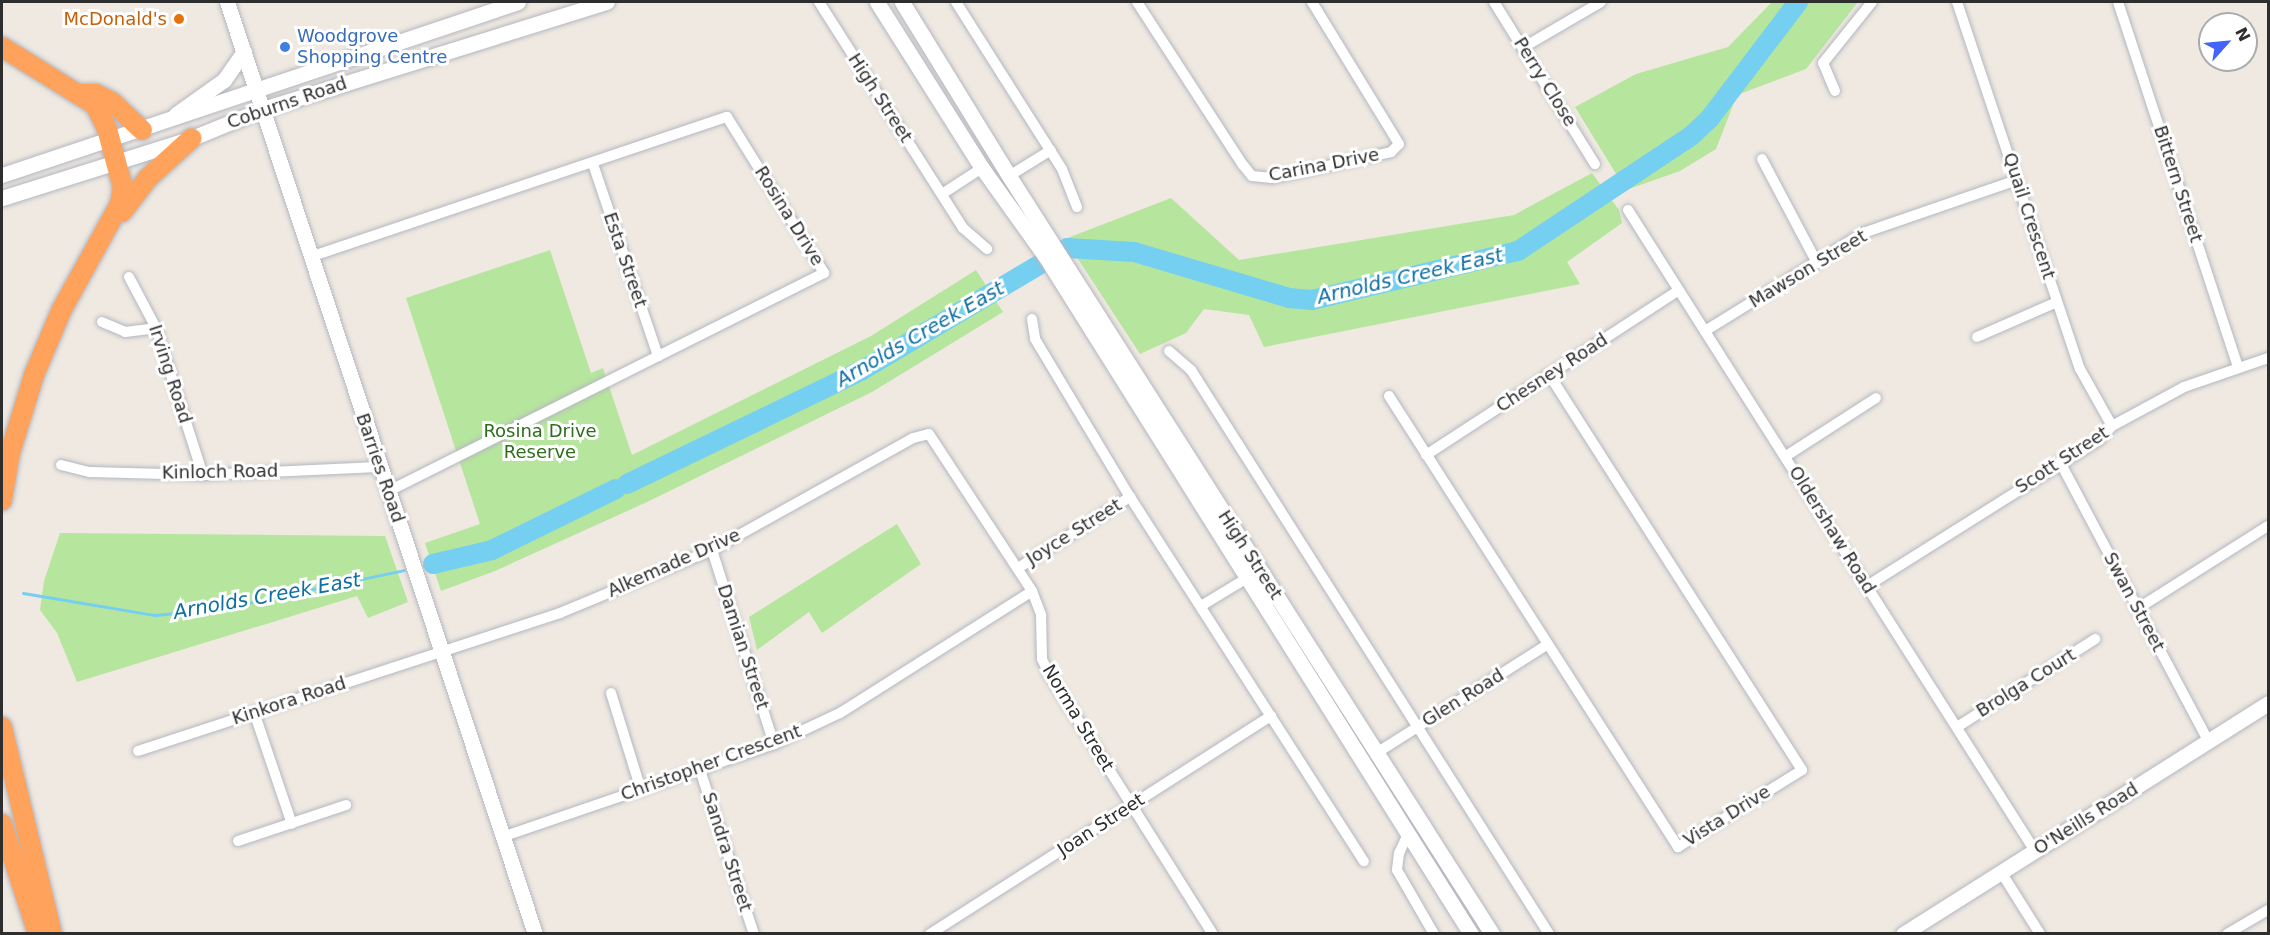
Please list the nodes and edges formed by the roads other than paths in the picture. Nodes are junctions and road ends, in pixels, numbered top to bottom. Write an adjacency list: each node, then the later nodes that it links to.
1 (227, 2): 19 (main road, Barries Road)
2 (518, 2): 15 (main road, Coburns Road)
3 (607, 2): 16 (main road, Coburns Road)
4 (819, 2): 39 (street, High Street)
5 (877, 2): 34 (main road, High Street)
6 (902, 2): 29 (main road, High Street)
7 (956, 2): 28 (street)
8 (1137, 2): 9 (street, Carina Drive)
9 (1312, 2)
10 (1494, 2): 18 (street, Perry Close)
11 (1601, 2): 18 (street)
12 (1872, 2): 21 (street)
13 (1957, 2): 37 (street, Quail Crescent)
14 (2118, 2): 59 (street, Bittern Street)
15 (469, 17): 16 (main road); 20 (main road, Coburns Road)
16 (474, 42): 23 (main road, Coburns Road)
17 (2, 47): 22 (highway)
18 (1524, 47): 33 (street, Perry Close)
19 (243, 51): 20 (main road, Barries Road); 24 (main road)
20 (257, 87): 23 (main road, Barries Road); 24 (main road, Coburns Road)
21 (1835, 91)
22 (81, 94): 25 (highway); 27 (highway)
23 (263, 109): 26 (main road, Coburns Road); 46 (main road, Barries Road)
24 (172, 119): 25 (main road, Coburns Road)
25 (142, 130): 27 (main road, Coburns Road)
26 (192, 138): 31 (main road, Coburns Road); 43 (highway)
27 (109, 140): 31 (highway); 35 (main road, Coburns Road)
28 (1051, 150): 36 (street); 41 (street)
29 (997, 158): 34 (main road); 36 (main road, High Street)
30 (1762, 159): 47 (street)
31 (113, 162): 40 (main road, Coburns Road); 43 (highway)
32 (593, 164): 46 (street, Rosina Drive); 57 (street, Esta Street); 57 (street, Rosina Drive)
33 (1595, 164)
34 (982, 168): 38 (main road, High Street); 39 (street)
35 (2, 176)
36 (1009, 176): 38 (main road); 45 (main road, High Street)
37 (2017, 180): 47 (street, Mawson Street); 50 (street, Quail Crescent)
38 (994, 186): 45 (main road, High Street)
39 (942, 194): 44 (street, High Street)
40 (2, 198)
41 (1077, 207)
42 (1628, 210): 49 (street, Oldershaw Road)
43 (105, 234): 73 (highway)
44 (987, 249)
45 (1050, 252): 77 (main road, High Street)
46 (310, 257): 69 (main road, Barries Road)
47 (1817, 263): 54 (street, Mawson Street)
48 (129, 277): 53 (street, Irving Road)
49 (1678, 291): 54 (street, Oldershaw Road); 60 (street, Chesney Road)
50 (2057, 302): 55 (street); 63 (street, Quail Crescent)
51 (1032, 319): 72 (street)
52 (102, 322): 53 (street)
53 (156, 328): 70 (street, Irving Road)
54 (1705, 331): 66 (street, Oldershaw Road)
55 (1977, 337)
56 (1169, 351): 89 (street)
57 (658, 356): 71 (street, Rosina Drive)
58 (2268, 358): 59 (street, Scott Street)
59 (2238, 368): 63 (street, Scott Street)
60 (1548, 374): 65 (street, Chesney Road); 83 (street, Vista Drive)
61 (1389, 396): 65 (street, Vista Drive)
62 (1876, 398): 66 (street)
63 (2112, 426): 67 (street, Scott Street)
64 (929, 434): 75 (street, Alkemade Drive); 76 (street, Norma Street)
65 (1426, 454): 83 (street, Vista Drive)
66 (1786, 456): 78 (street, Oldershaw Road)
67 (2060, 462): 78 (street, Scott Street); 81 (street, Swan Street)
68 (61, 465): 70 (street, Kinloch Road)
69 (379, 468): 70 (street, Kinloch Road); 71 (main road, Barries Road)
70 (203, 475)
71 (387, 492): 84 (main road, Barries Road)
72 (1130, 497): 76 (street, Joyce Street); 80 (street)
73 (2, 500)
74 (2268, 525): 81 (street)
75 (712, 550): 84 (street, Alkemade Drive); 93 (street, Damian Street)
76 (1018, 568): 79 (street, Norma Street)
77 (1253, 573): 80 (street, High Street); 95 (main road, High Street)
78 (1867, 586): 91 (street, Oldershaw Road)
79 (1032, 591): 93 (street, Christopher Crescent); 99 (street, Norma Street)
80 (1202, 606): 88 (street)
81 (2138, 609): 92 (street, Swan Street)
82 (2095, 639): 91 (street, Brolga Court)
83 (1548, 644): 89 (street, Glen Road)
84 (440, 651): 87 (street, Kinkora Road); 103 (main road, Barries Road)
85 (611, 693): 97 (street)
86 (2268, 703): 92 (main road, O'Neills Road)
87 (254, 712): 94 (street, Kinkora Road); 100 (street)
88 (1271, 716): 99 (street, Joan Street); 106 (street)
89 (1419, 726): 95 (street, Glen Road); 118 (street)
90 (2, 727): 110 (highway)
91 (1957, 727): 105 (street, Oldershaw Road)
92 (2209, 742): 105 (main road, O'Neills Road)
93 (774, 744): 96 (street, Christopher Crescent)
94 (138, 751)
95 (1370, 755): 102 (main road, High Street); 117 (main road, High Street)
96 (700, 770): 97 (street, Christopher Crescent); 112 (street, Sandra Street)
97 (641, 790): 103 (street, Christopher Crescent)
98 (346, 805): 100 (street)
99 (1132, 805): 113 (street, Joan Street); 114 (street, Norma Street)
100 (292, 824): 104 (street)
101 (2, 825): 109 (highway)
102 (1408, 834): 115 (street); 116 (main road, High Street)
103 (502, 837): 111 (main road, Barries Road)
104 (238, 841)
105 (2036, 851): 107 (main road, O'Neills Road)
106 (1364, 861)
107 (2001, 872): 119 (main road, O'Neills Road); 120 (street)
108 (2268, 910): 121 (street)
109 (38, 933)
110 (52, 933)
111 (535, 933)
112 (754, 933)
113 (930, 933)
114 (1213, 933)
115 (1434, 933)
116 (1471, 933)
117 (1492, 933)
118 (1549, 933)
119 (1903, 933)
120 (2040, 933)
121 (2228, 933)

